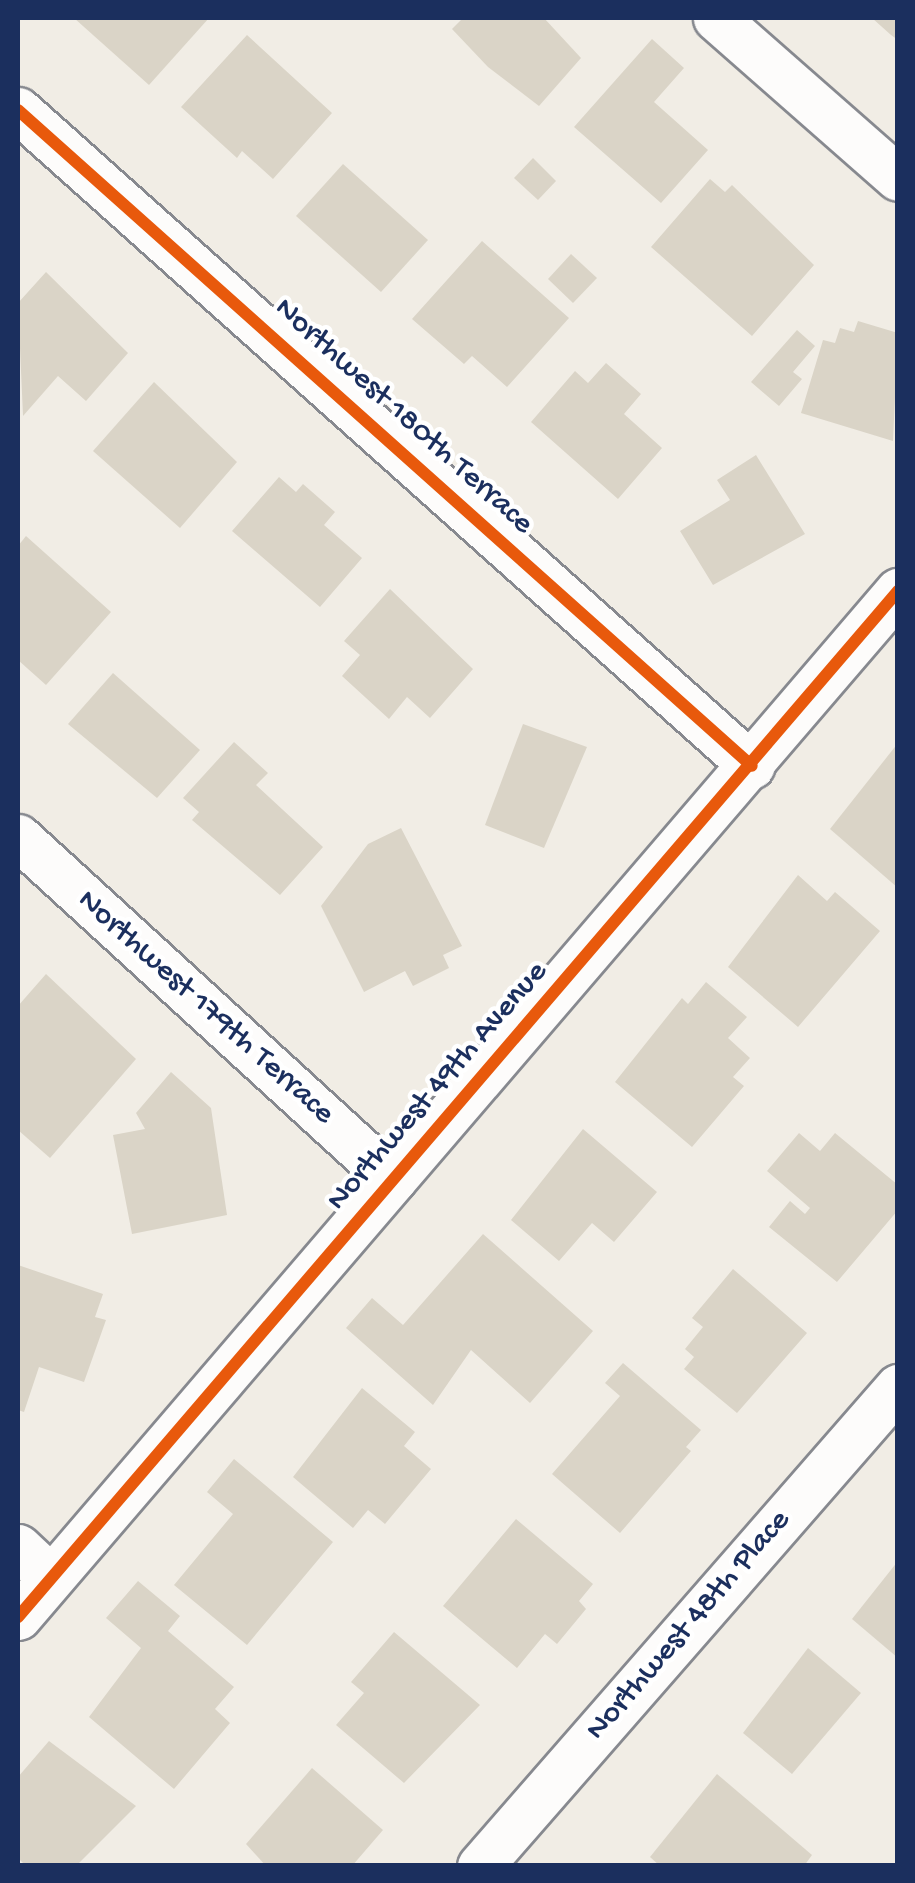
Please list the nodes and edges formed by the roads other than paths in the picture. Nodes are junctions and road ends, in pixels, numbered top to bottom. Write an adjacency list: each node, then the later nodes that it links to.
1 (716, 18): 3 (street)
2 (18, 110): 5 (street, Northwest 180th Terrace)
3 (898, 178)
4 (898, 591): 5 (street, Northwest 49th Avenue)
5 (752, 766): 7 (street, Northwest 49th Avenue)
6 (18, 837): 7 (street, Northwest 179th Terrace)
7 (394, 1180): 9 (street, Northwest 49th Avenue)
8 (898, 1386): 11 (street, Northwest 48th Place)
9 (34, 1561): 10 (street, Northwest 49th Avenue)
10 (18, 1616)
11 (480, 1866)

